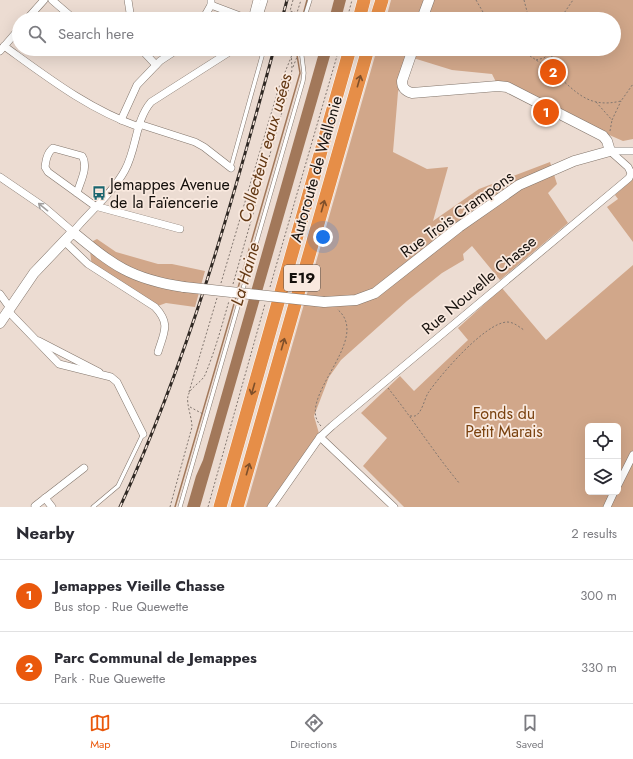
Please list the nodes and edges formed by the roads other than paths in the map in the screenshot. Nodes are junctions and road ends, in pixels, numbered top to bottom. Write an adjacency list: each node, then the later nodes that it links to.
1 (44, 0): 11 (street)
2 (52, 0): 12 (street)
3 (128, 0): 13 (street)
4 (257, 0): 16 (street)
5 (264, 0): 17 (street)
6 (310, 0): 18 (lane)
7 (364, 0): 19 (highway)
8 (382, 0): 20 (highway)
9 (429, 0): 21 (street)
10 (211, 3): 14 (street); 15 (street)
11 (33, 12)
12 (66, 12)
13 (130, 12)
14 (206, 12)
15 (232, 12)
16 (254, 12)
17 (260, 12)
18 (306, 12)
19 (361, 12)
20 (378, 12)
21 (425, 12)
22 (12, 36): 23 (street)
23 (2, 48): 24 (street)
24 (12, 55)
25 (14, 56): 35 (street)
26 (148, 56): 34 (street)
27 (168, 56): 34 (street)
28 (223, 56): 36 (street)
29 (262, 56): 39 (lane)
30 (302, 56): 63 (lane)
31 (348, 56): 64 (highway, Autoroute de Wallonie / E19, one-way to 64)
32 (366, 56): 65 (highway, Autoroute de Wallonie / E19, one-way to 32)
33 (410, 56): 37 (street)
34 (156, 65): 35 (street)
35 (121, 120): 36 (street)
36 (139, 126): 39 (street); 43 (street)
37 (610, 151): 38 (street); 40 (street, Rue Nouvelle Chasse); 45 (street, Rue Trois Crampons, bridge)
38 (633, 151)
39 (231, 168)
40 (632, 174): 54 (street, Rue Nouvelle Chasse)
41 (0, 177): 45 (street, one-way to 41)
42 (77, 193): 42 (street); 43 (street)
43 (95, 206): 44 (street); 45 (street)
44 (180, 229)
45 (73, 232): 46 (street)
46 (64, 241): 48 (street); 51 (street)
47 (0, 294): 48 (street)
48 (9, 310): 49 (street); 50 (street)
49 (0, 323)
50 (37, 340): 52 (street); 52 (street)
51 (158, 352)
52 (110, 377): 53 (street)
53 (143, 434): 62 (lane)
54 (320, 437): 66 (street, Rue Nouvelle Chasse); 67 (street)
55 (633, 455): 57 (street)
56 (84, 468): 59 (street)
57 (621, 479)
58 (613, 495): 68 (street)
59 (45, 498): 60 (street); 61 (street)
60 (35, 506)
61 (52, 507)
62 (93, 507)
63 (180, 507)
64 (220, 507)
65 (237, 507)
66 (271, 507)
67 (394, 507)
68 (607, 507)

